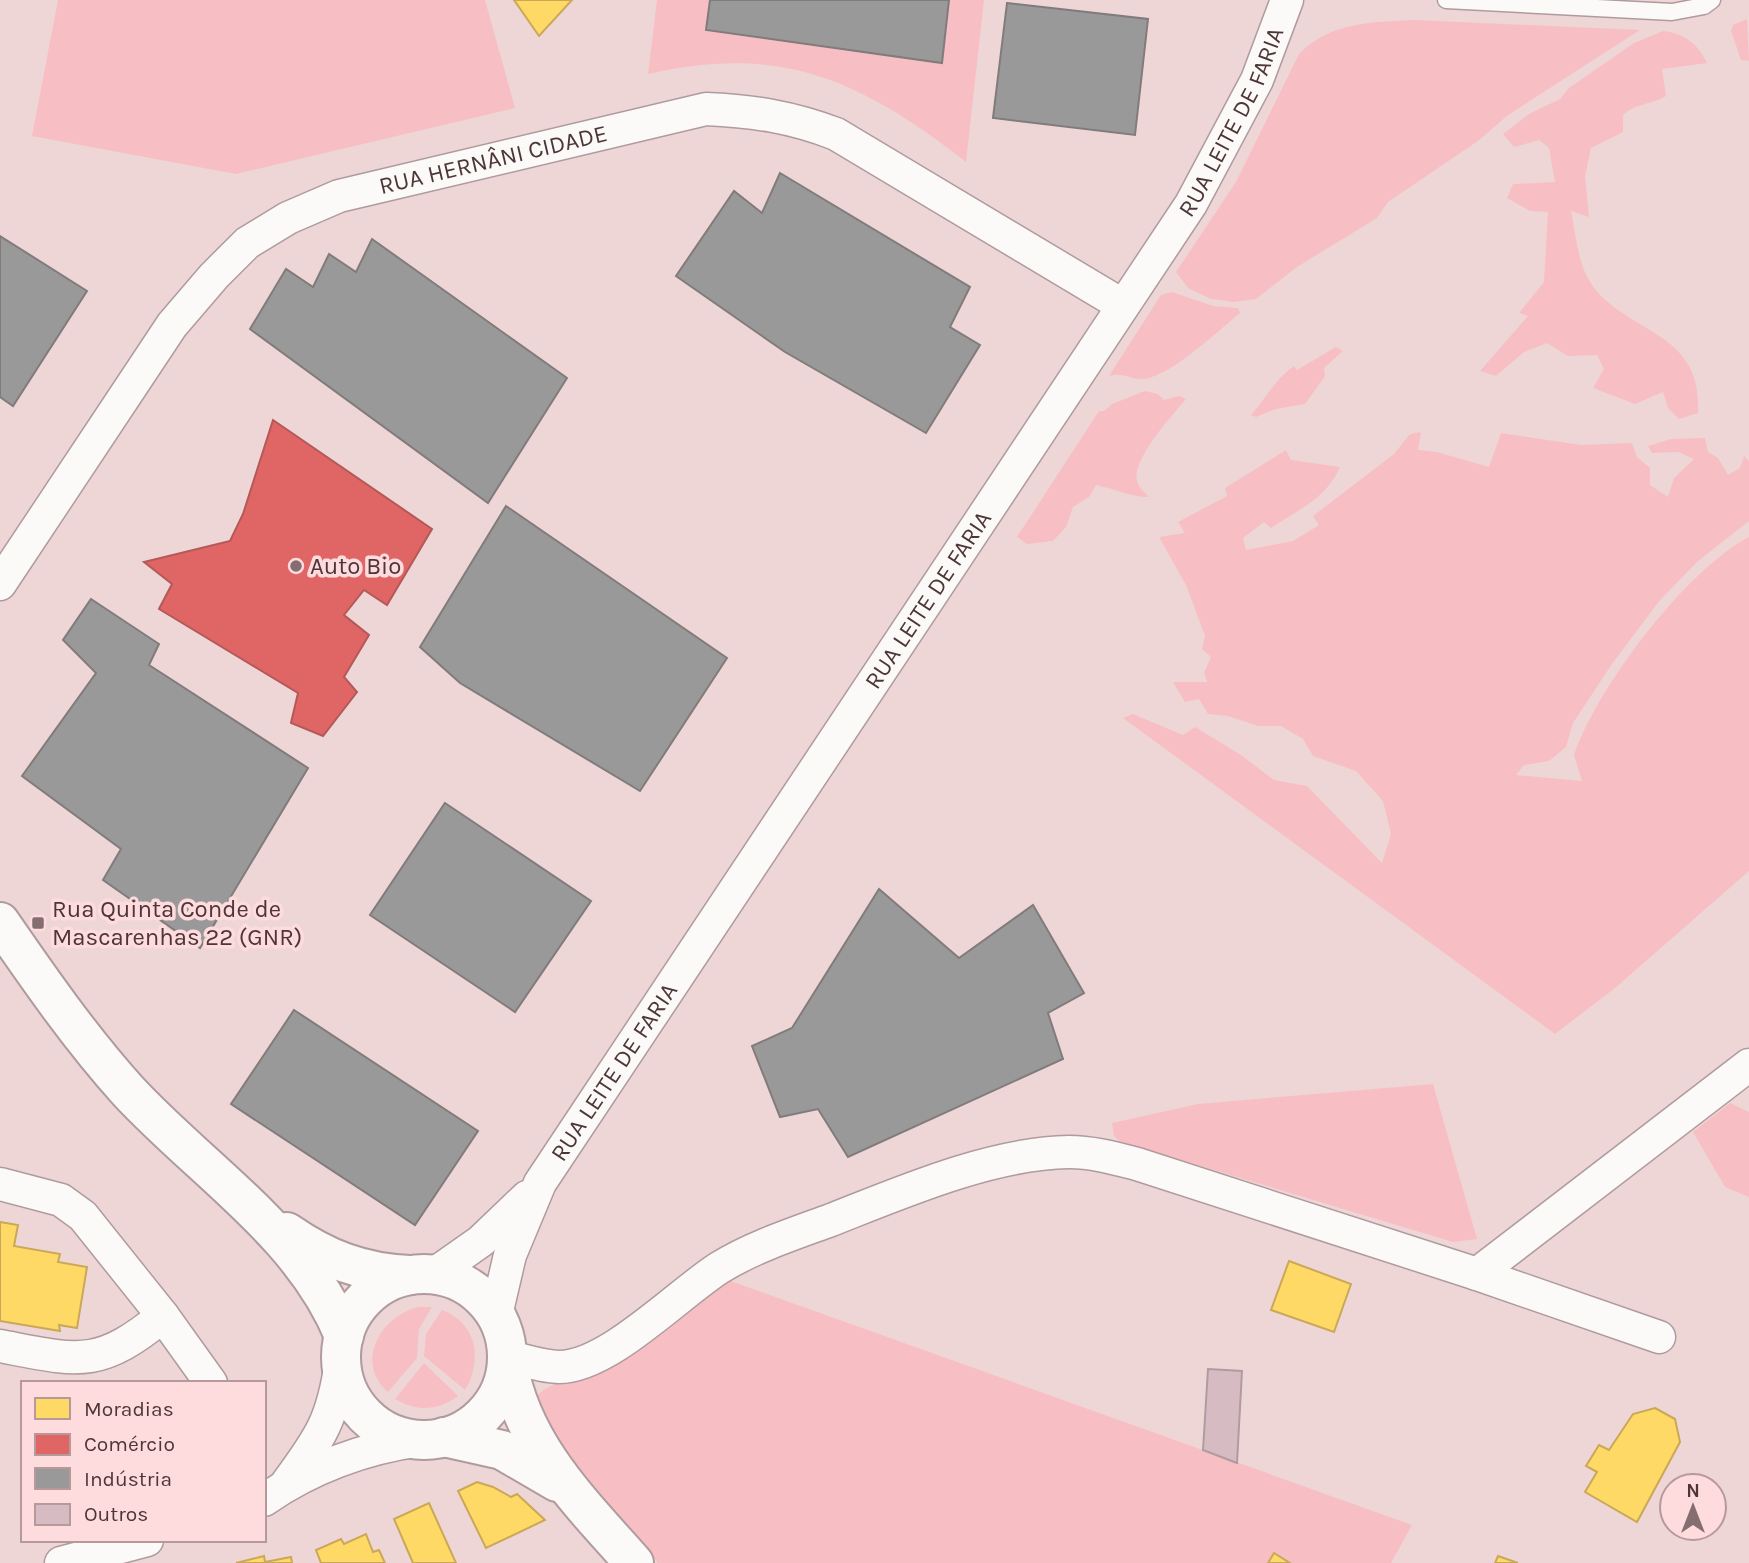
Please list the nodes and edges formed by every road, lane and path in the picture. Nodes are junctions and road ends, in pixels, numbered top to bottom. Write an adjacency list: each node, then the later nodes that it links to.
1 (1287, 0): 4 (street, RUA LEITE DE FARIA)
2 (1446, 0): 3 (lane)
3 (1712, 0)
4 (1122, 305): 5 (street, RUA HERNÂNI CIDADE); 8 (street, RUA LEITE DE FARIA)
5 (0, 584)
6 (0, 922): 10 (street)
7 (1749, 1065): 12 (street)
8 (540, 1183): 11 (street); 13 (street)
9 (0, 1184): 14 (street)
10 (251, 1208): 11 (street); 17 (street)
11 (423, 1274): 13 (street); 17 (street)
12 (1477, 1274): 15 (street); 18 (street)
13 (496, 1315): 18 (street)
14 (163, 1316): 16 (street); 19 (street)
15 (1659, 1337)
16 (0, 1346)
17 (342, 1349): 20 (street); 21 (street)
18 (508, 1361): 20 (street); 22 (street)
19 (210, 1381)
20 (432, 1438): 21 (street); 22 (street)
21 (275, 1493)
22 (572, 1493): 25 (street)
23 (140, 1542): 24 (street)
24 (61, 1563)
25 (634, 1563)

